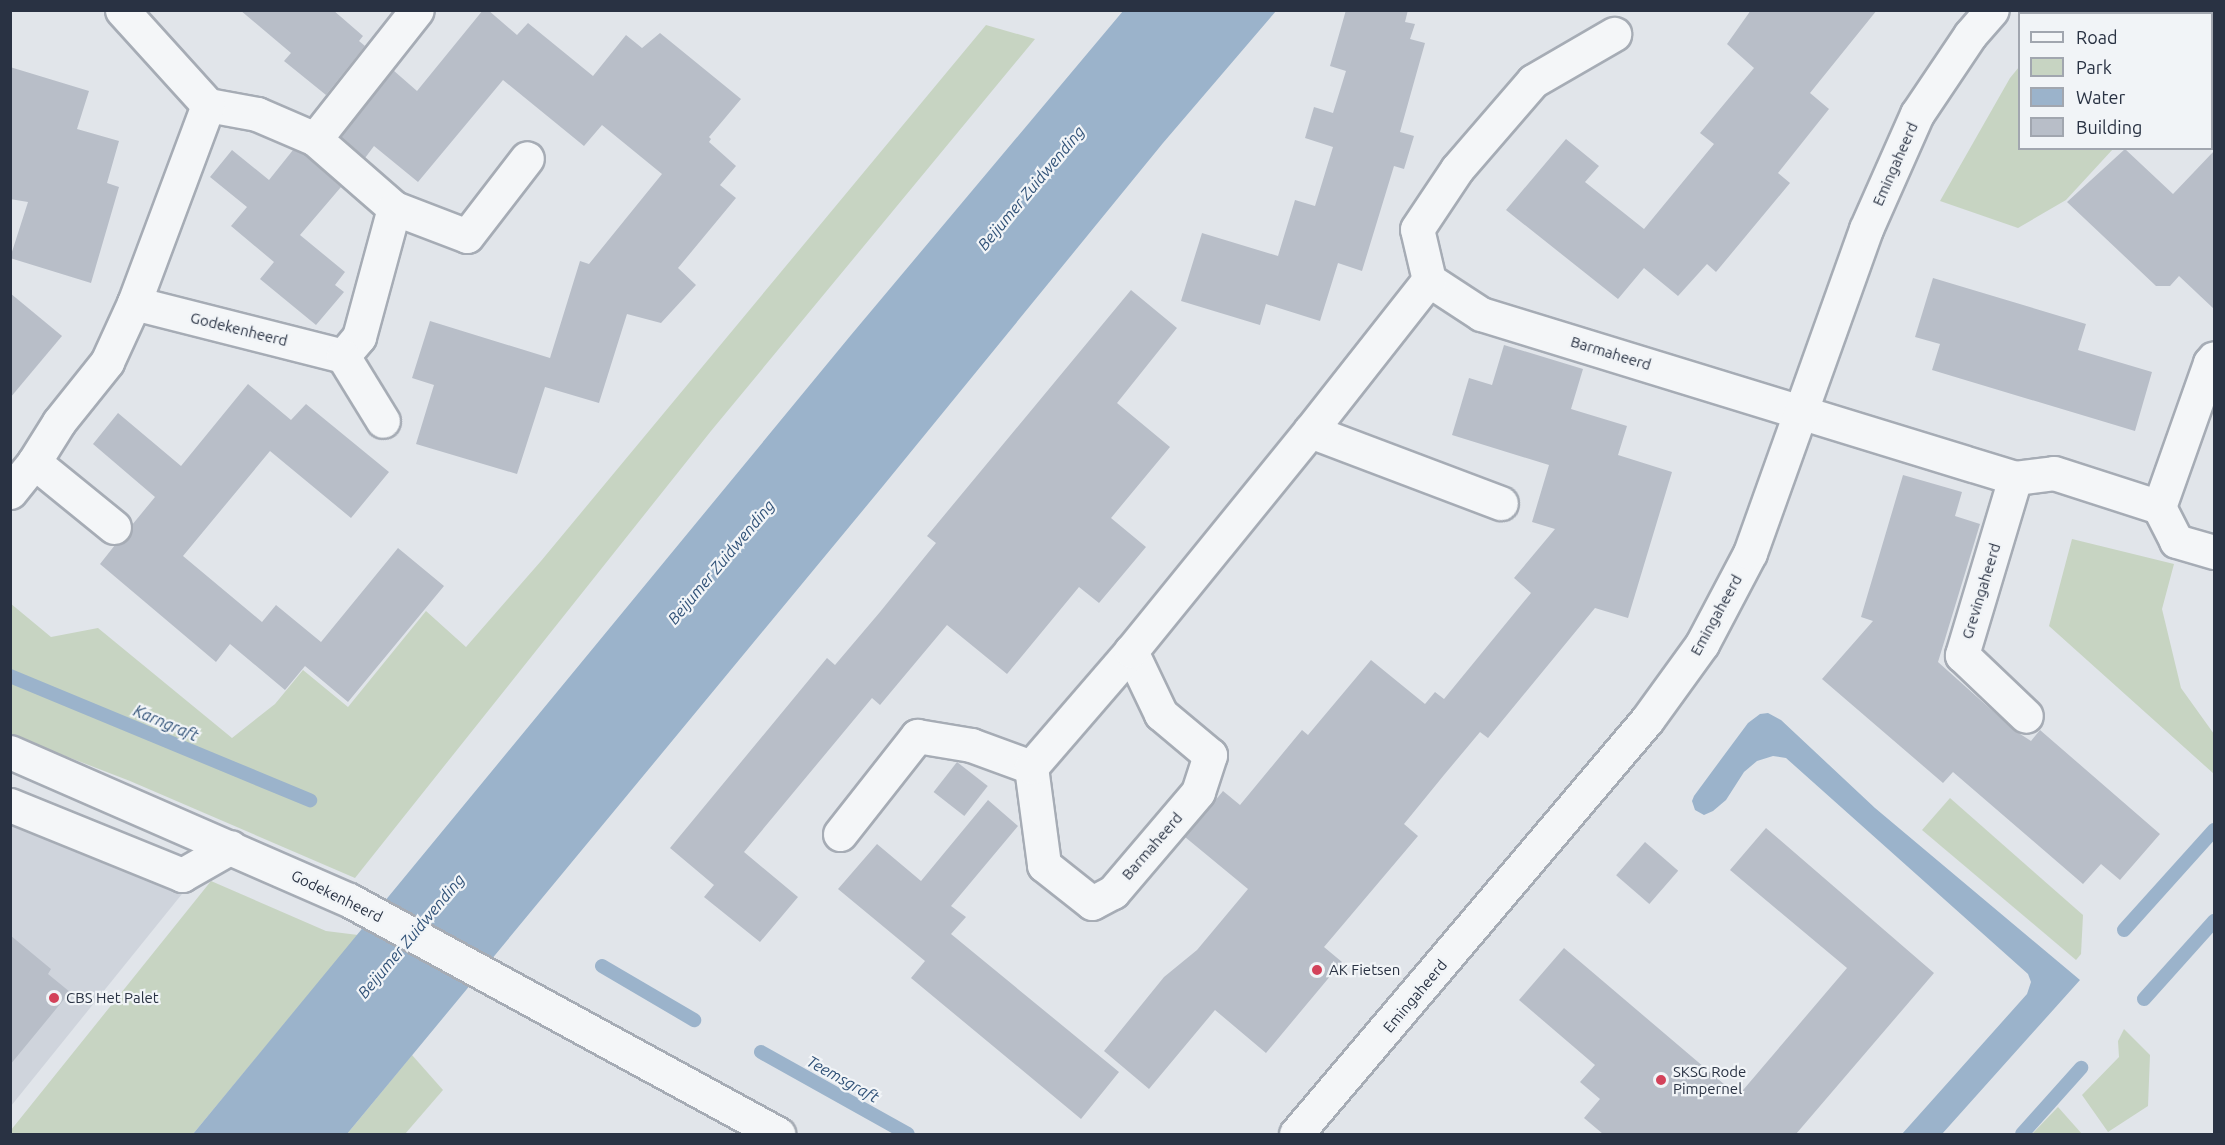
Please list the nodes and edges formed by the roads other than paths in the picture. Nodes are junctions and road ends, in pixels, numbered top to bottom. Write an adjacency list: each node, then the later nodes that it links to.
1 (122, 10): 5 (street)
2 (417, 10): 6 (street)
3 (1992, 10): 13 (street, Emingaheerd)
4 (1614, 34): 9 (street)
5 (208, 105): 6 (street); 10 (street)
6 (315, 139): 8 (street)
7 (527, 158): 8 (street)
8 (394, 208): 11 (street)
9 (1429, 280): 13 (street, Barmaheerd); 15 (street)
10 (134, 303): 11 (street, Godekenheerd); 16 (street)
11 (343, 356): 14 (street)
12 (2214, 358): 20 (street)
13 (1800, 410): 17 (street); 31 (street, Emingaheerd)
14 (382, 421)
15 (1310, 431): 19 (street); 23 (street)
16 (34, 462): 18 (street); 21 (street)
17 (2015, 478): 20 (street); 24 (street, Grevingaheerd)
18 (10, 492)
19 (1501, 503)
20 (2159, 507): 22 (street)
21 (114, 526)
22 (2214, 552)
23 (1131, 651): 26 (street); 26 (street, Barmaheerd)
24 (2026, 716)
25 (10, 752): 29 (street, Godekenheerd)
26 (1030, 767): 28 (street)
27 (10, 806): 29 (street)
28 (840, 834)
29 (231, 847): 30 (street, Godekenheerd)
30 (778, 1134)
31 (1296, 1134)

